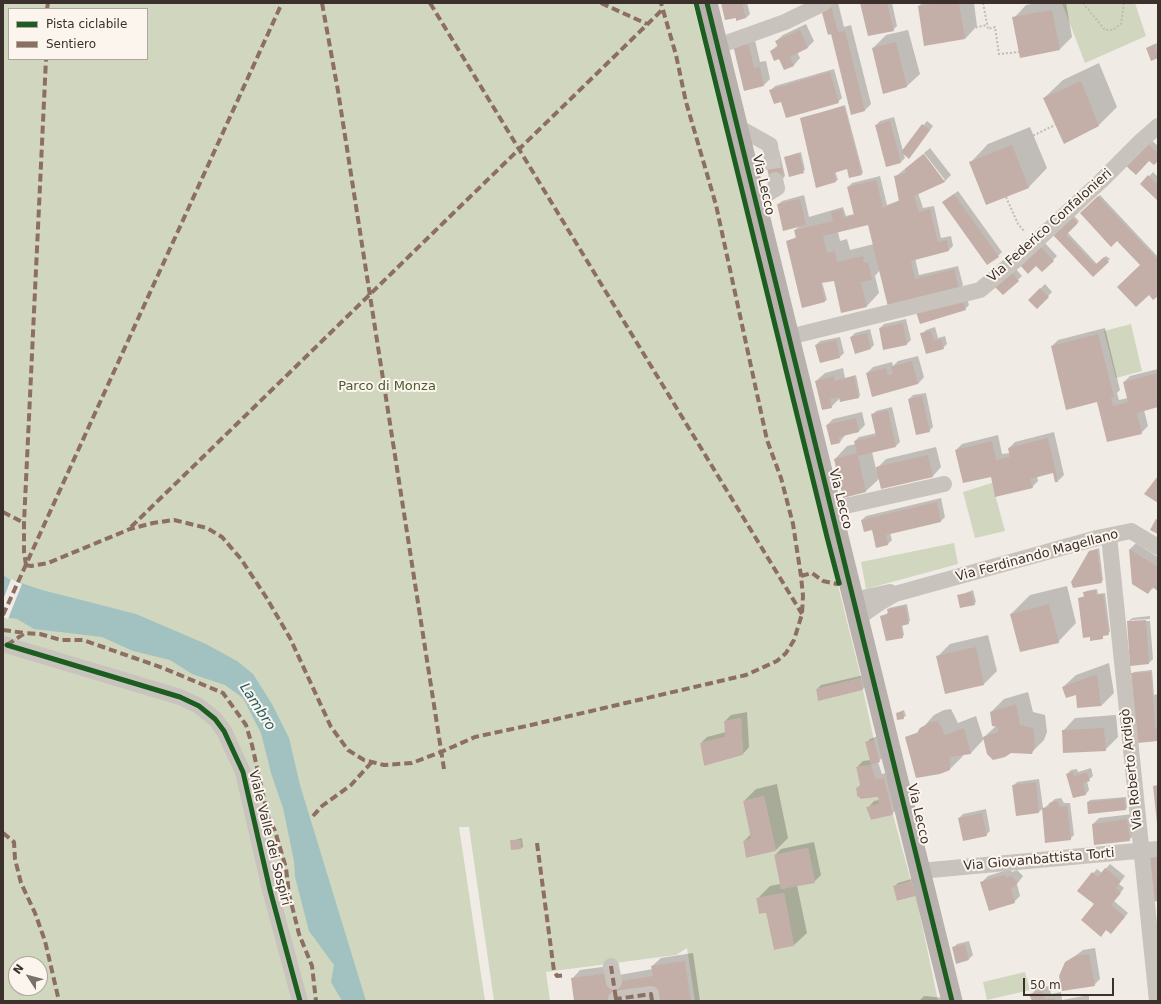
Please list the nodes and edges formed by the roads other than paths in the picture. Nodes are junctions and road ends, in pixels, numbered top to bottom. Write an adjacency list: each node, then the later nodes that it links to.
1 (707, 3): 3 (main road, Via Lecco)
2 (824, 3): 3 (street)
3 (718, 46): 5 (main road, Via Lecco)
4 (1158, 126): 9 (street, Via Federico Confalonieri)
5 (738, 127): 6 (street); 8 (main road, Via Lecco)
6 (771, 153)
7 (775, 180): 8 (street)
8 (756, 201): 9 (main road, Via Lecco)
9 (789, 337): 11 (main road, Via Lecco)
10 (944, 484): 11 (street)
11 (832, 509): 14 (main road, Via Lecco)
12 (1109, 536): 13 (street, Via Ferdinando Magellano); 14 (street, Via Ferdinando Magellano); 17 (street, Via Roberto Ardigò)
13 (1158, 547)
14 (856, 609): 18 (main road, Via Lecco)
15 (5, 644): 21 (street, Viale Valle dei Sospiri)
16 (1158, 849): 17 (street, Via Giovanbattista Torti)
17 (1141, 851): 18 (street, Via Giovanbattista Torti); 24 (street, Via Roberto Ardigò)
18 (920, 871): 23 (main road, Via Lecco)
19 (611, 966): 20 (street)
20 (616, 995): 22 (street)
21 (300, 1001)
22 (652, 1001)
23 (952, 1001)
24 (1157, 1001)

